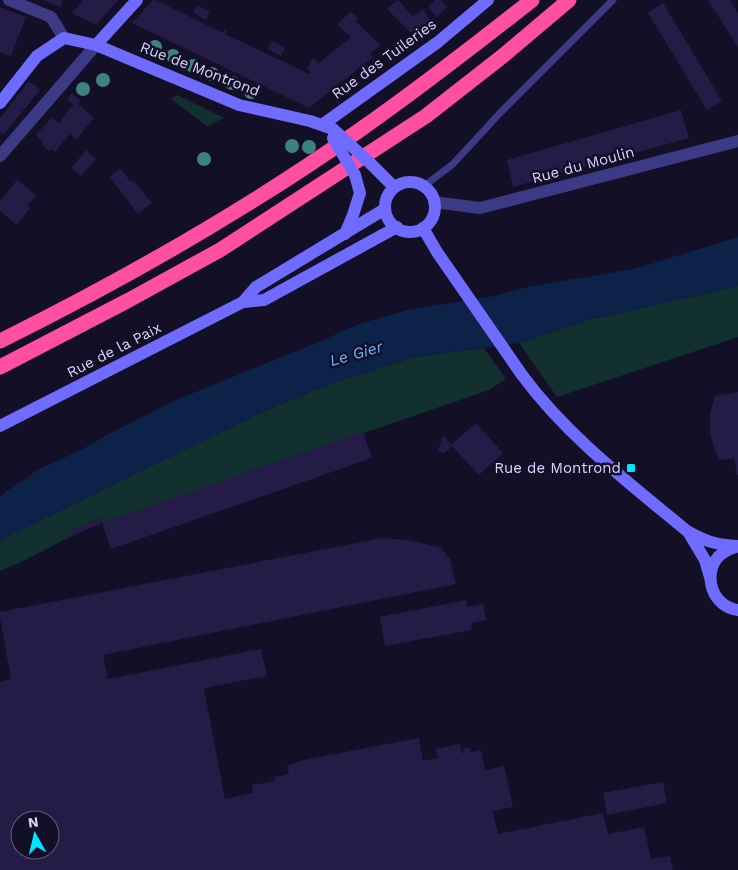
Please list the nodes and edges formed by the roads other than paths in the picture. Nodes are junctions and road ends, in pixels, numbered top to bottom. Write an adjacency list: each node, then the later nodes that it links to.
1 (9, 0): 7 (street)
2 (137, 0): 8 (main road)
3 (488, 0): 10 (main road, Rue des Tuileries)
4 (532, 0): 21 (highway)
5 (570, 0): 22 (highway)
6 (613, 0): 13 (lane)
7 (64, 38): 8 (main road, Rue de Montrond); 9 (main road)
8 (96, 45): 10 (main road, Rue de Montrond); 12 (street)
9 (0, 103)
10 (329, 130): 14 (main road, Rue de Montrond, bridge); 19 (main road, bridge)
11 (738, 141): 15 (street, Rue du Moulin)
12 (0, 156)
13 (424, 186): 14 (main road); 15 (main road)
14 (394, 187): 16 (main road)
15 (434, 202): 18 (main road)
16 (386, 209): 17 (main road); 19 (main road, Rue de la Paix)
17 (396, 227): 18 (main road); 20 (main road, Rue de la Paix)
18 (423, 228): 24 (main road)
19 (344, 234): 20 (main road, Rue de la Paix)
20 (243, 302): 23 (main road, Rue de la Paix)
21 (0, 341)
22 (0, 367)
23 (0, 426)
24 (687, 531): 25 (main road); 26 (main road)
25 (738, 546): 26 (main road)
26 (710, 577): 27 (main road)
27 (737, 611)

